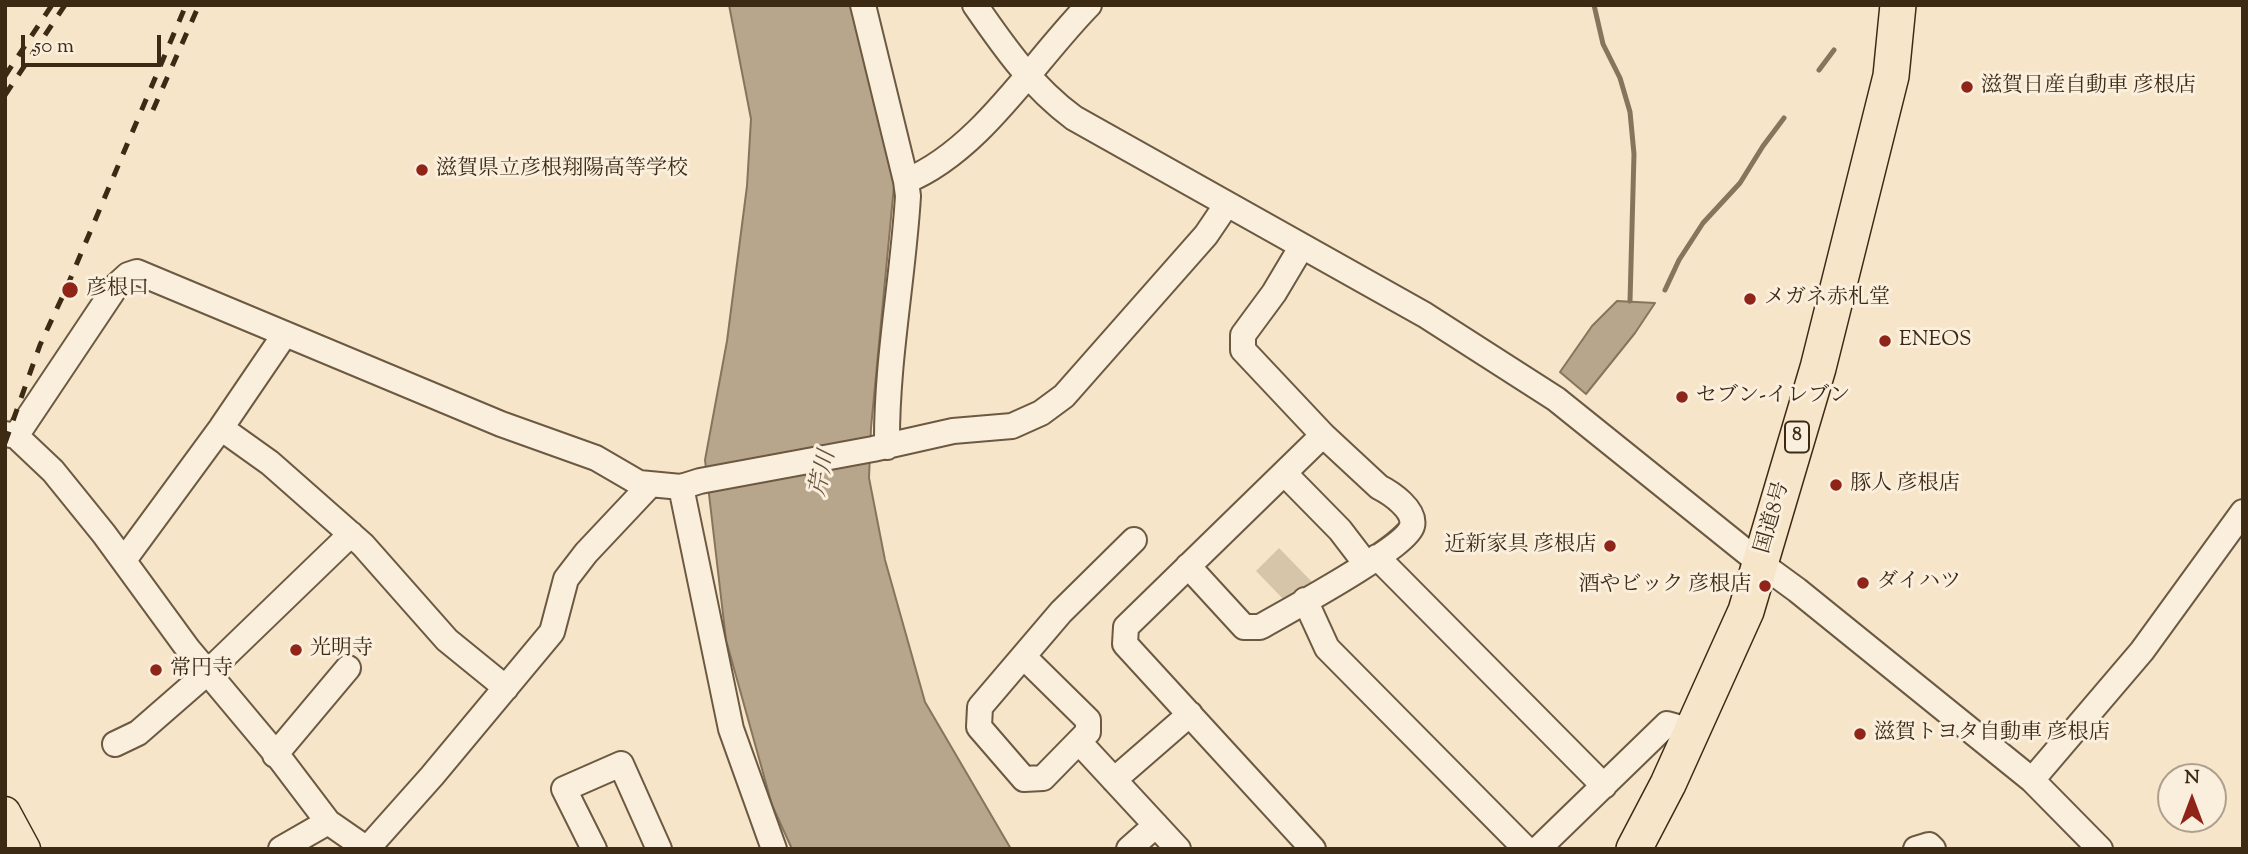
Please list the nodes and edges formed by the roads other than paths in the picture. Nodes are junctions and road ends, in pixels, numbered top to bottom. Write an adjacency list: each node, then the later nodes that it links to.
1 (863, 5): 6 (street)
2 (975, 5): 5 (street)
3 (1088, 5): 5 (street)
4 (1898, 5): 22 (highway, 国道8号 / 8)
5 (1026, 75): 6 (street); 7 (street)
6 (906, 181): 13 (street)
7 (1227, 204): 8 (street); 13 (street)
8 (1302, 246): 12 (street); 22 (street)
9 (285, 334): 10 (street); 11 (street); 16 (street)
10 (221, 428): 18 (street); 20 (street)
11 (11, 435): 20 (street)
12 (1323, 435): 14 (street); 21 (street)
13 (880, 448): 15 (street)
14 (1284, 473): 21 (street); 23 (street)
15 (691, 484): 16 (street); 46 (street)
16 (650, 485): 28 (street)
17 (2243, 512): 35 (street)
18 (351, 534): 27 (street); 28 (street)
19 (1134, 540): 25 (street)
20 (124, 560): 27 (street)
21 (1371, 561): 24 (street); 36 (street)
22 (1760, 563): 30 (highway, 国道8号 / 8); 35 (street)
23 (1188, 566): 24 (street); 29 (street)
24 (1305, 600): 50 (street)
25 (1024, 657): 31 (street); 31 (street)
26 (348, 668): 33 (street)
27 (208, 672): 32 (street); 33 (street)
28 (506, 688): 44 (street)
29 (1190, 714): 34 (street); 49 (street)
30 (1692, 731): 36 (street); 52 (highway, 国道8号 / 8)
31 (1079, 741): 34 (street)
32 (116, 744)
33 (275, 755): 38 (street)
34 (1114, 780): 39 (street)
35 (2032, 780): 40 (street)
36 (1604, 786): 51 (street)
37 (5, 812): 42 (main road)
38 (328, 822): 43 (street); 44 (street)
39 (1156, 825): 47 (street); 48 (street)
40 (2086, 844)
41 (655, 847): 45 (street)
42 (25, 849)
43 (281, 849)
44 (367, 849)
45 (594, 849)
46 (774, 849)
47 (1129, 849)
48 (1178, 849)
49 (1313, 849)
50 (1526, 849)
51 (1538, 849)
52 (1634, 849)
53 (1916, 849): 54 (street)
54 (1933, 849)

